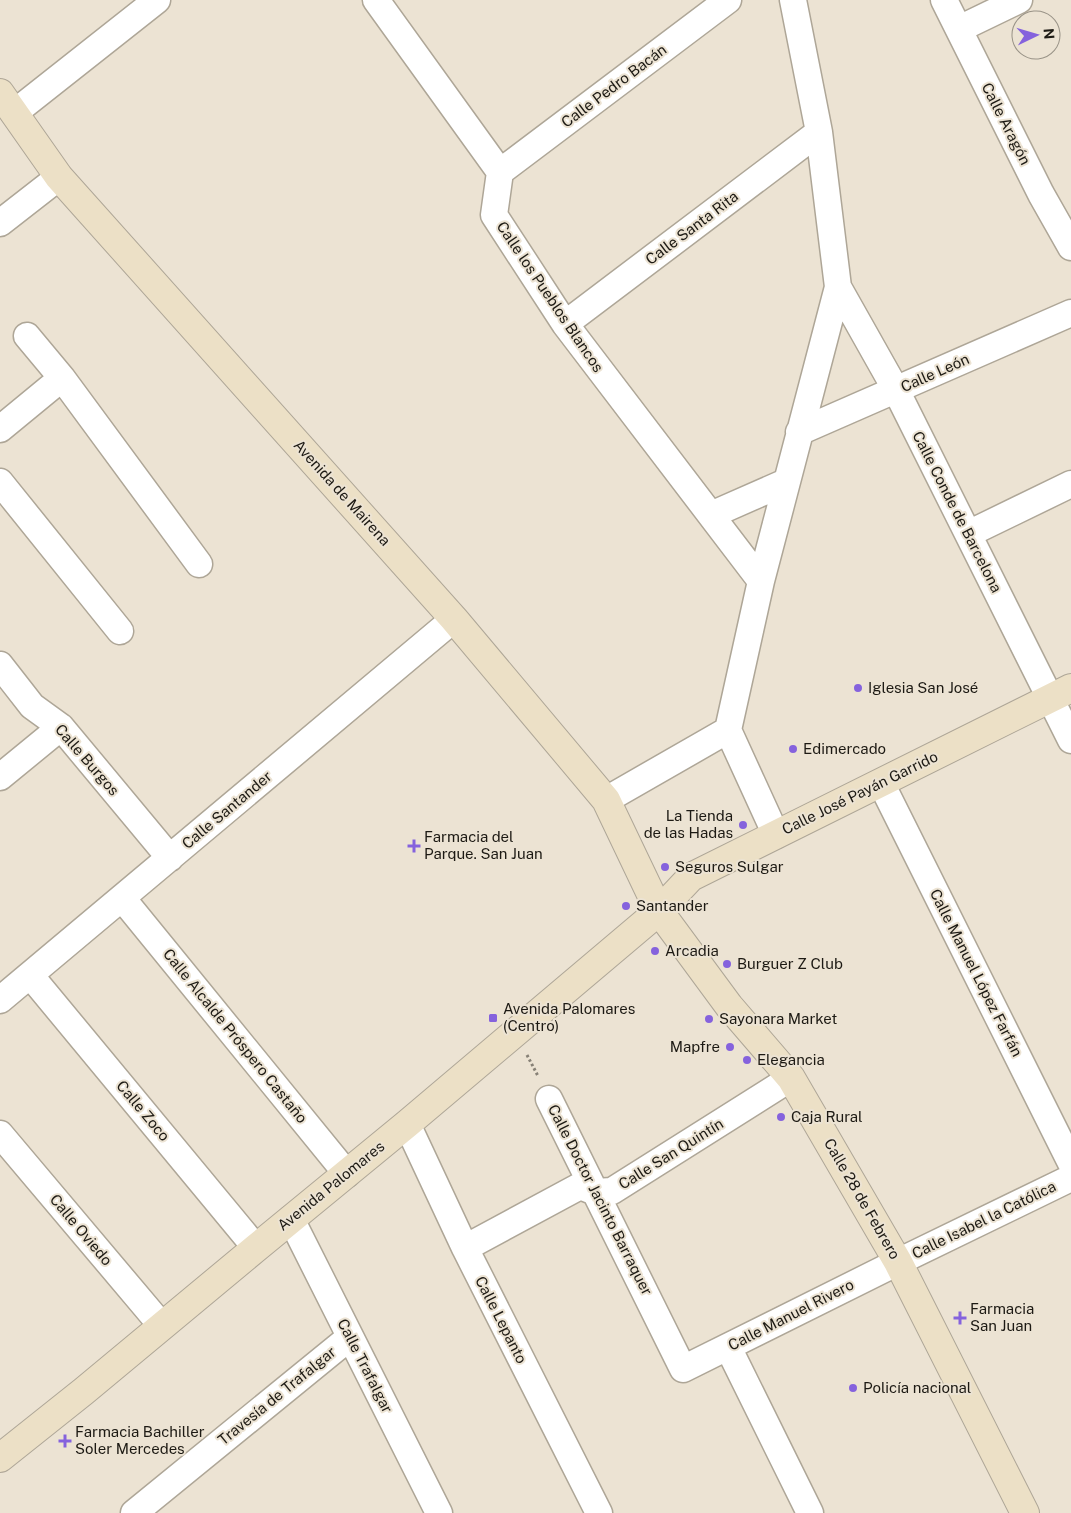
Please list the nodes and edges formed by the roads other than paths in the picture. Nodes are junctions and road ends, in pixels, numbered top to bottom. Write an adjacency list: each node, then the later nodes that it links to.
1 (157, 0): 8 (street)
2 (376, 0): 10 (street)
3 (728, 0): 10 (street, Calle Pedro Bacán)
4 (793, 0): 9 (street)
5 (944, 0): 7 (street, Calle Aragón)
6 (1019, 0): 7 (street)
7 (959, 29): 13 (street, Calle Aragón)
8 (7, 103): 11 (street, Avenida de Mairena)
9 (819, 132): 14 (street); 16 (street, Calle Santa Rita)
10 (500, 172): 16 (street, Calle los Pueblos Blancos)
11 (59, 177): 12 (street); 29 (street, Avenida de Mairena)
12 (0, 223)
13 (1071, 247)
14 (838, 287): 19 (street, Calle Conde de Barcelona); 21 (street)
15 (1071, 313): 19 (street, Calle León)
16 (565, 324): 25 (street, Calle los Pueblos Blancos)
17 (27, 336): 18 (street)
18 (62, 378): 20 (street); 27 (street)
19 (896, 390): 21 (street, Calle León); 26 (street, Calle Conde de Barcelona)
20 (0, 429)
21 (799, 432): 23 (street)
22 (0, 482): 30 (street)
23 (786, 482): 25 (street); 28 (street)
24 (1071, 484): 26 (street)
25 (711, 515): 28 (street, Calle los Pueblos Blancos)
26 (968, 534): 32 (street, Calle Conde de Barcelona)
27 (199, 564)
28 (761, 581): 34 (street)
29 (454, 619): 38 (street, Avenida de Mairena); 40 (street, Calle Santander)
30 (120, 631)
31 (0, 665): 33 (street, Calle Burgos)
32 (1061, 694): 35 (street, Calle Conde de Barcelona); 37 (street, Calle José Payán Garrido)
33 (61, 727): 36 (street); 40 (street, Calle Burgos)
34 (728, 730): 38 (street); 39 (street)
35 (1071, 740)
36 (0, 777)
37 (881, 783): 39 (street, Calle José Payán Garrido); 49 (street, Calle Manuel López Farfán)
38 (606, 800): 42 (street, Avenida de Mairena)
39 (776, 835): 42 (street, Calle José Payán Garrido)
40 (170, 858): 41 (street, Calle Santander)
41 (122, 898): 43 (street, Calle Santander); 50 (street, Calle Alcalde Próspero Castaño)
42 (659, 911): 45 (street, Calle 28 de Febrero); 47 (street, Avenida Palomares)
43 (30, 975): 44 (street, Calle Santander); 54 (street, Calle Zoco)
44 (0, 1000)
45 (791, 1078): 52 (street, Calle San Quintín); 56 (street, Calle 28 de Febrero)
46 (549, 1099): 52 (street, Calle Doctor Jacinto Barraquer)
47 (407, 1124): 50 (street, Avenida Palomares); 55 (street, Calle Lepanto)
48 (0, 1134): 57 (street, Calle Oviedo)
49 (1071, 1163)
50 (347, 1174): 53 (street, Avenida Palomares)
51 (1071, 1178): 56 (street, Calle Isabel la Católica)
52 (595, 1192): 55 (street, Calle San Quintín); 60 (street, Calle Doctor Jacinto Barraquer)
53 (291, 1219): 54 (street, Avenida Palomares); 58 (street, Calle Trafalgar)
54 (256, 1248): 57 (street, Avenida Palomares)
55 (465, 1248): 64 (street, Calle Lepanto)
56 (898, 1262): 59 (street, Calle Manuel Rivero); 66 (street, Calle 28 de Febrero)
57 (162, 1326): 61 (street, Avenida Palomares)
58 (350, 1337): 62 (street, Travesía de Trafalgar); 63 (street, Calle Trafalgar)
59 (728, 1347): 60 (street, Calle Manuel Rivero); 65 (street)
60 (683, 1368)
61 (0, 1458)
62 (134, 1513)
63 (438, 1513)
64 (599, 1513)
65 (810, 1513)
66 (1025, 1513)

